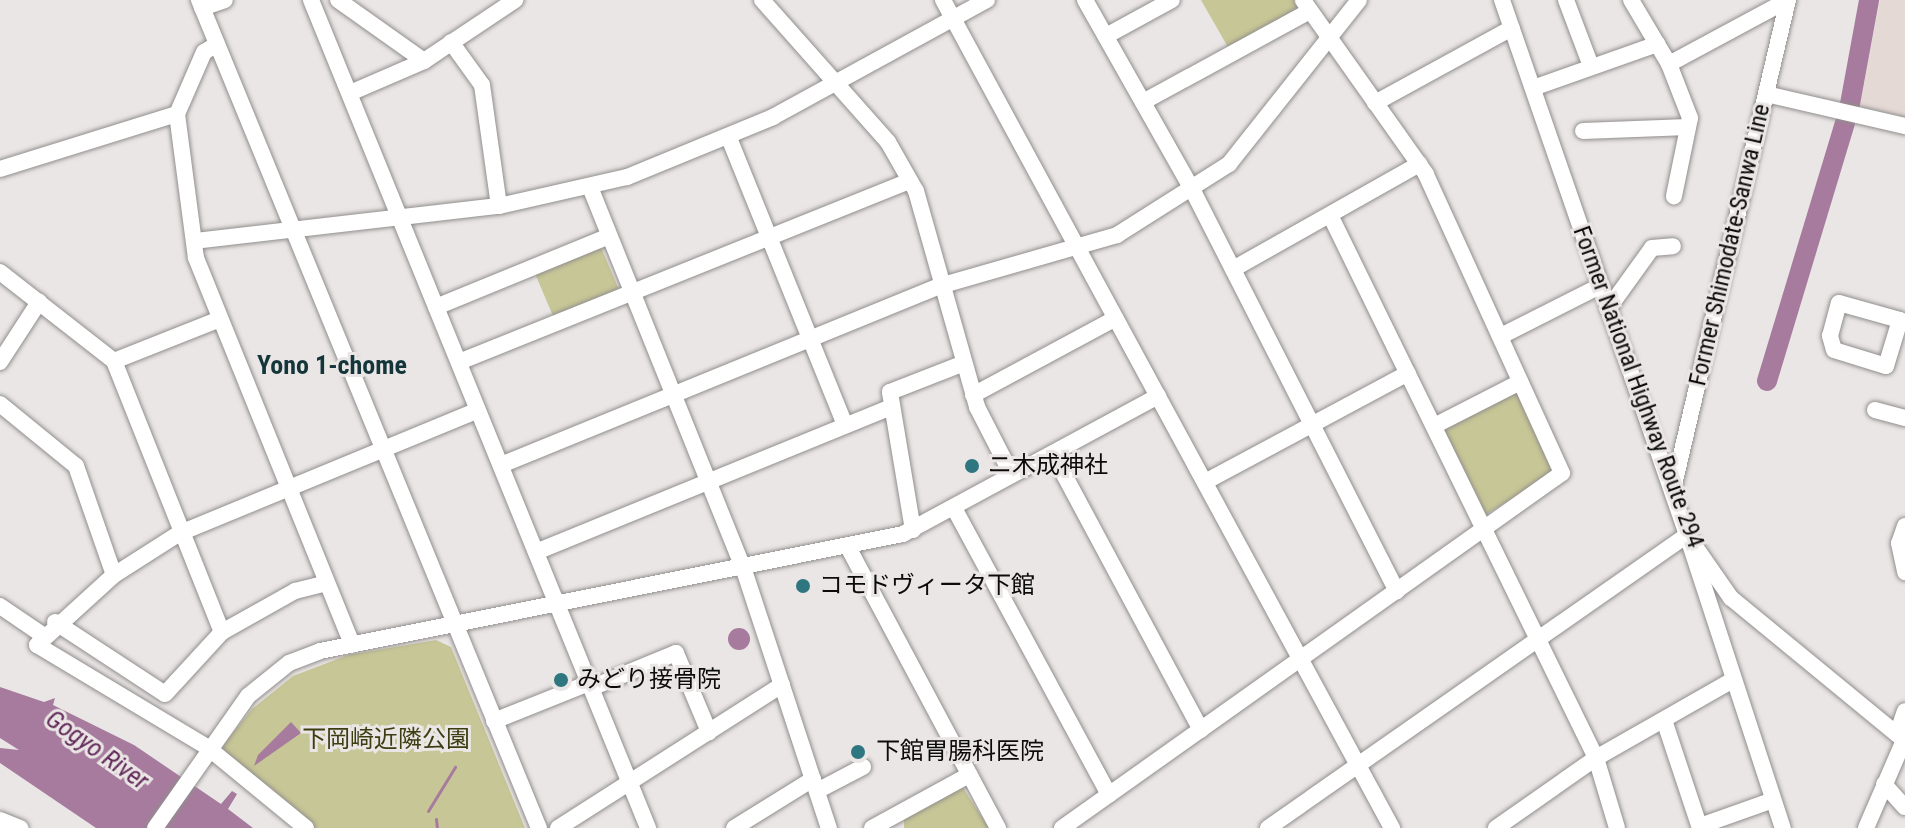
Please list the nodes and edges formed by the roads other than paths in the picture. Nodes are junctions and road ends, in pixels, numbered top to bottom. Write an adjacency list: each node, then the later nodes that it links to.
1 (225, 0): 15 (street)
2 (311, 0): 29 (street)
3 (338, 0): 24 (street)
4 (515, 0): 21 (street)
5 (762, 0): 27 (street)
6 (943, 0): 17 (street)
7 (987, 0): 17 (street)
8 (1085, 0): 19 (street)
9 (1172, 0): 19 (street)
10 (1359, 0): 20 (street)
11 (1502, 0): 18 (street, Former National Highway Route 294)
12 (1566, 0): 26 (street)
13 (1631, 0): 23 (street)
14 (1788, 0): 25 (street); 30 (street, Former Shimodate-Sanwa Line)
15 (201, 4): 22 (street)
16 (1306, 6): 20 (street); 31 (street)
17 (953, 18): 27 (street); 52 (street)
18 (1512, 28): 28 (street, Former National Highway Route 294); 32 (street)
19 (1106, 36): 31 (street)
20 (1327, 38): 32 (street); 43 (street)
21 (451, 42): 24 (street); 45 (street)
22 (217, 44): 33 (street); 48 (street)
23 (1657, 44): 25 (street); 26 (street)
24 (424, 61): 29 (street)
25 (1669, 64): 35 (street)
26 (1591, 66): 28 (street)
27 (835, 84): 37 (street); 41 (street)
28 (1533, 88): 57 (street, Former National Highway Route 294)
29 (350, 93): 47 (street)
30 (1766, 94): 34 (street); 91 (street, Former Shimodate-Sanwa Line)
31 (1143, 102): 43 (street)
32 (1375, 103): 39 (street)
33 (177, 114): 40 (street); 51 (street)
34 (1901, 125): 38 (street)
35 (1688, 127): 36 (street); 44 (street)
36 (1583, 131)
37 (729, 138): 42 (street); 49 (street)
38 (1905, 142)
39 (1419, 164): 46 (street); 64 (street)
40 (0, 169)
41 (909, 181): 49 (street); 56 (street)
42 (590, 187): 45 (street); 50 (street)
43 (1194, 193): 52 (street); 54 (street)
44 (1674, 196)
45 (499, 206): 47 (street)
46 (1330, 215): 54 (street); 71 (street)
47 (398, 217): 48 (street); 60 (street)
48 (294, 230): 51 (street); 84 (street)
49 (769, 235): 58 (street); 65 (street)
50 (609, 236): 58 (street); 60 (street)
51 (195, 241): 63 (street)
52 (1076, 244): 56 (street); 62 (street)
53 (1673, 246): 61 (street)
54 (1233, 269): 81 (street)
55 (0, 272): 59 (street)
56 (943, 285): 65 (street); 70 (street)
57 (1600, 286): 61 (street, Former National Highway Route 294); 64 (street)
58 (632, 291): 69 (street); 73 (street)
59 (39, 302): 67 (street); 68 (street)
60 (436, 307): 69 (street)
61 (1608, 309): 91 (street, Former National Highway Route 294)
62 (1116, 318): 74 (street); 75 (street)
63 (220, 319): 67 (street); 90 (street)
64 (1501, 336): 72 (street)
65 (811, 338): 73 (street); 82 (street)
66 (1900, 343): 66 (street)
67 (114, 361): 96 (street)
68 (0, 362)
69 (459, 362): 78 (street)
70 (962, 364): 74 (street); 77 (street)
71 (1408, 373): 81 (street); 83 (street)
72 (1520, 382): 83 (street); 94 (street)
73 (672, 394): 86 (street); 88 (street)
74 (973, 395): 87 (street)
75 (1158, 396): 85 (street); 89 (street)
76 (0, 404): 102 (street)
77 (888, 408): 82 (street); 95 (street)
78 (478, 410): 84 (street); 86 (street)
79 (1875, 410): 80 (street)
80 (1905, 418)
81 (1312, 424): 89 (street); 104 (street)
82 (845, 425): 88 (street)
83 (1434, 426): 94 (street)
84 (384, 450): 90 (street); 108 (street)
85 (1053, 454): 87 (street); 120 (street)
86 (501, 465): 99 (street)
87 (1012, 475): 92 (street)
88 (708, 480): 99 (street); 100 (street)
89 (1205, 482): 113 (street)
90 (290, 488): 96 (street); 103 (street)
91 (1672, 490): 97 (street, Former National Highway Route 294)
92 (954, 508): 95 (street); 131 (street)
93 (1905, 526): 101 (street)
94 (1485, 529): 104 (street); 111 (street)
95 (913, 530): 98 (street)
96 (180, 533): 102 (street); 109 (street)
97 (1687, 535): 111 (street); 114 (street); 122 (street, Former National Highway Route 294)
98 (848, 547): 100 (street); 127 (street)
99 (536, 552): 106 (street)
100 (744, 570): 106 (street); 115 (street)
101 (1905, 572)
102 (114, 575): 107 (street)
103 (327, 583): 109 (street); 112 (street)
104 (1397, 591): 113 (street)
105 (0, 606): 110 (street)
106 (557, 606): 108 (street); 116 (street)
107 (55, 622): 109 (street); 110 (street)
108 (454, 624): 112 (street); 119 (street)
109 (222, 632)
110 (41, 634): 123 (street)
111 (1538, 637): 124 (street); 125 (street)
112 (352, 645): 123 (street)
113 (1300, 660): 120 (street); 125 (street)
114 (1733, 680): 118 (street); 132 (street)
115 (782, 685): 121 (street); 130 (street)
116 (590, 686): 119 (street); 121 (street); 128 (street)
117 (1905, 711): 122 (street)
118 (1664, 720): 124 (street); 137 (street)
119 (494, 721): 141 (street)
120 (1201, 730): 131 (street)
121 (709, 732): 128 (street)
122 (1902, 738): 129 (street)
123 (206, 751): 139 (street); 140 (street)
124 (1596, 758): 136 (street); 151 (street)
125 (1357, 765): 149 (street); 150 (street)
126 (863, 767): 130 (street)
127 (969, 775): 135 (street); 147 (street)
128 (629, 783): 142 (street); 143 (street)
129 (1884, 784): 133 (street); 153 (street)
130 (815, 785): 144 (street); 145 (street)
131 (1109, 795): 148 (street)
132 (1773, 800): 137 (street); 152 (street)
133 (1905, 807)
134 (0, 820): 138 (street)
135 (897, 822): 146 (street)
136 (1502, 826)
137 (1700, 827)
138 (20, 828)
139 (155, 828)
140 (306, 828)
141 (539, 828)
142 (558, 828)
143 (648, 828)
144 (734, 828)
145 (829, 828)
146 (872, 828)
147 (998, 828)
148 (1062, 828)
149 (1268, 828)
150 (1392, 828)
151 (1617, 828)
152 (1783, 828)
153 (1866, 828)

